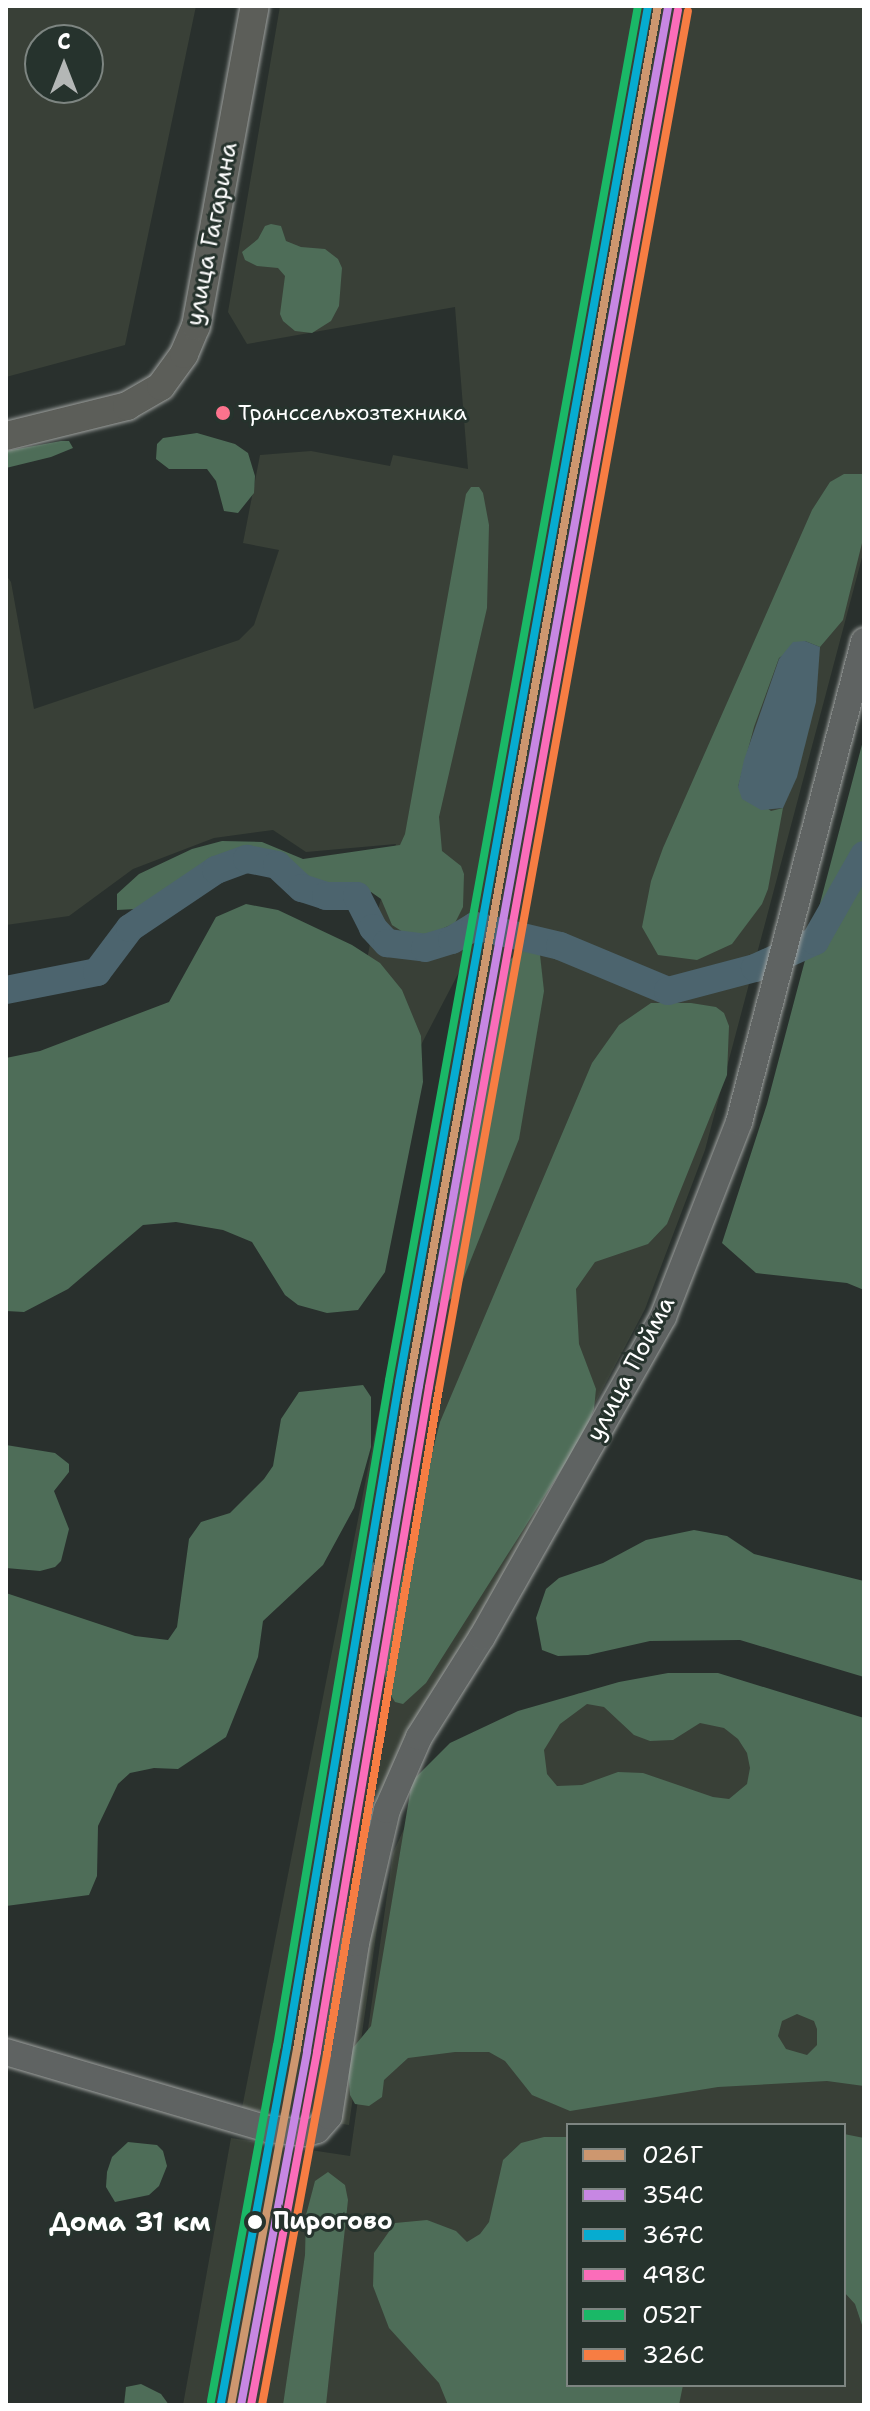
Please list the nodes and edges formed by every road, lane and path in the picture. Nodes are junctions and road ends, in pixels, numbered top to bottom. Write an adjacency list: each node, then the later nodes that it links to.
1 (255, 6): 2 (main road, улица Гагарина)
2 (6, 436)
3 (864, 641): 4 (main road, улица Пойма)
4 (6, 2052)

